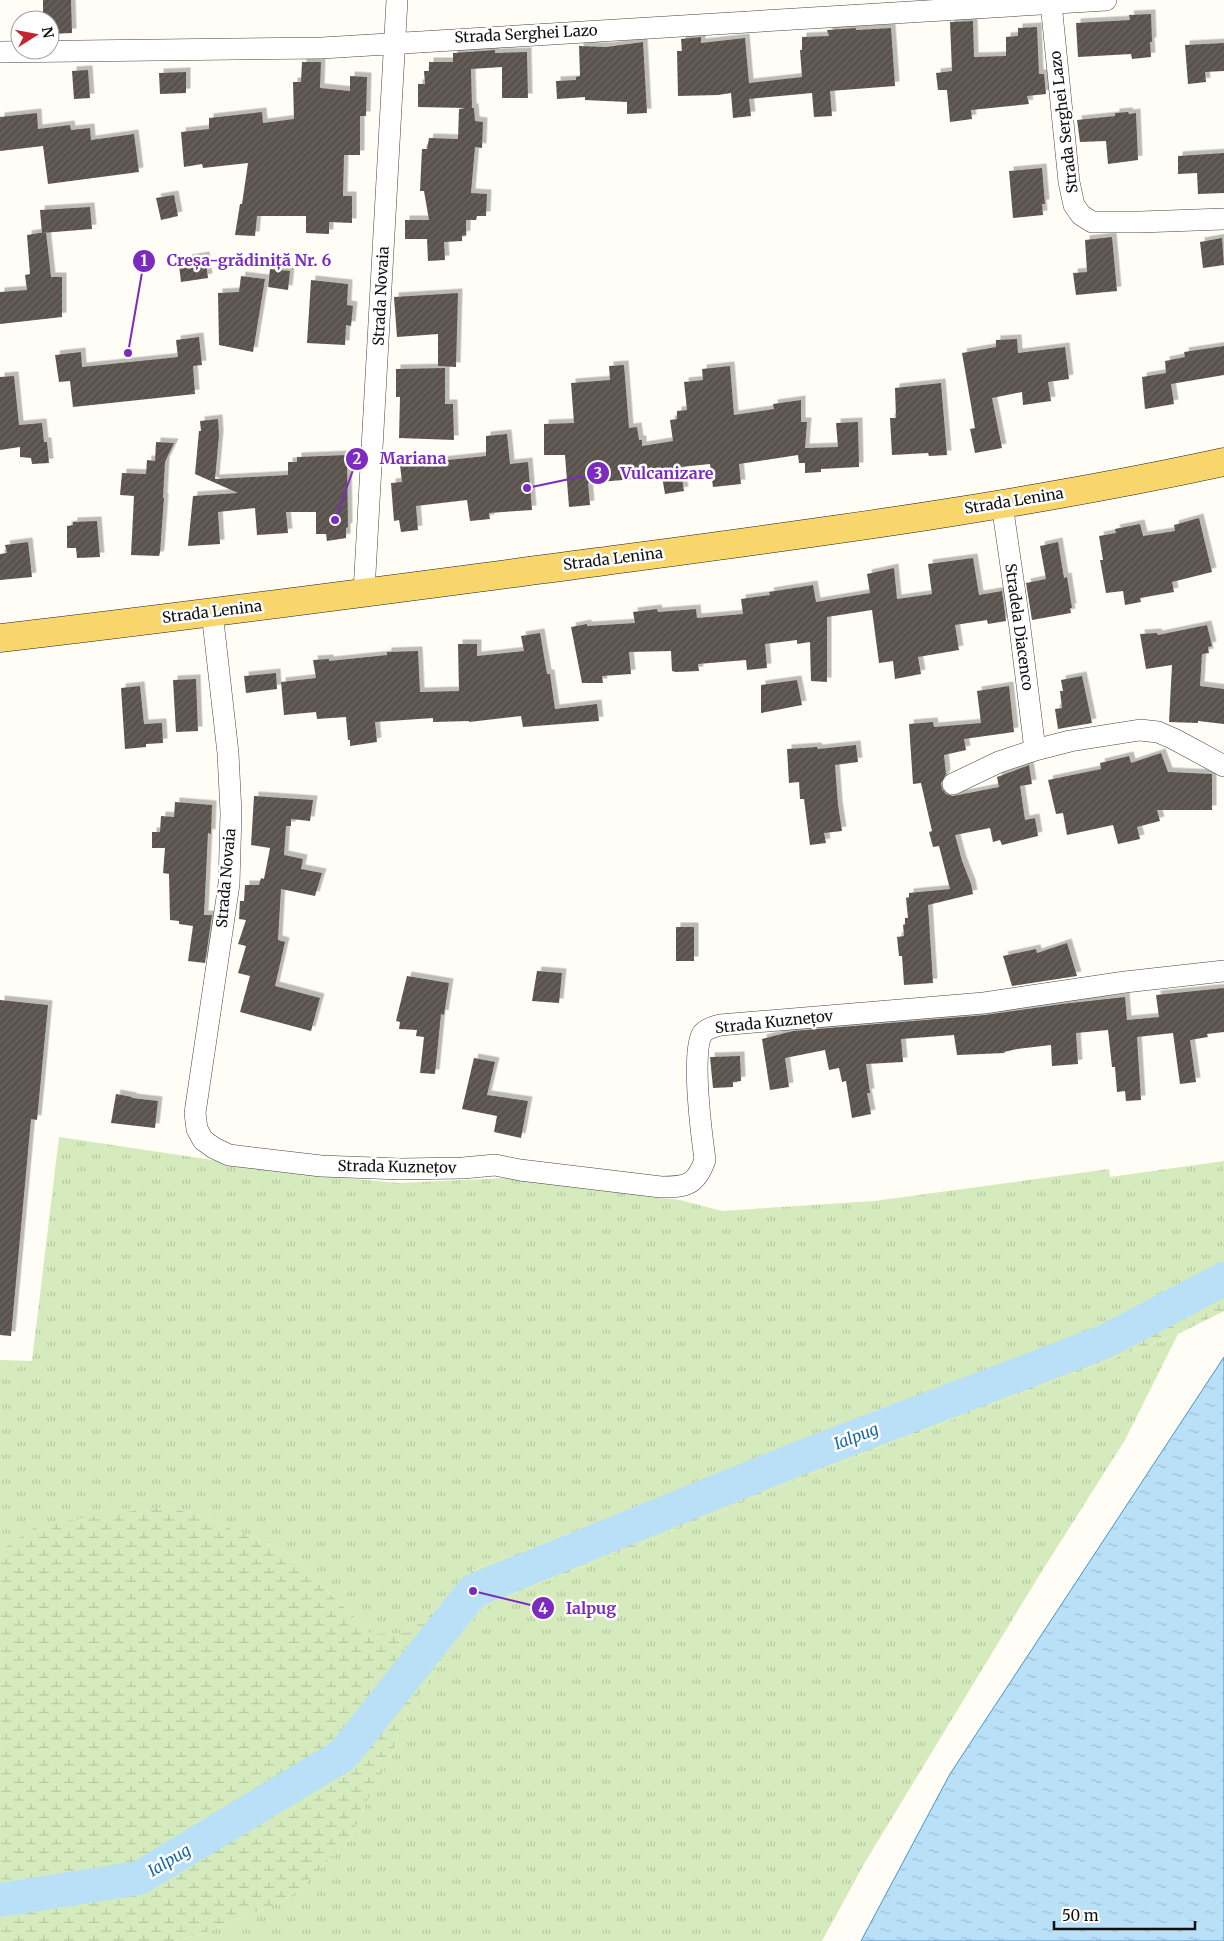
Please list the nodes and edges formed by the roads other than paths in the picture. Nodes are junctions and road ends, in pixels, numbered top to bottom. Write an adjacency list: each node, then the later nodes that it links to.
1 (397, 0): 4 (street, Strada Novaia)
2 (1106, 0): 3 (street, Strada Serghei Lazo)
3 (1051, 3): 4 (street, Strada Serghei Lazo); 6 (street, Strada Serghei Lazo)
4 (395, 43): 5 (street, Strada Serghei Lazo); 9 (street, Strada Novaia)
5 (0, 52)
6 (1224, 219)
7 (1224, 462): 8 (main road, Strada Lenina)
8 (1002, 504): 9 (main road, Strada Lenina); 12 (street, Stradela Diacenco)
9 (364, 592): 10 (main road, Strada Lenina)
10 (212, 612): 11 (main road, Strada Lenina); 16 (street, Strada Novaia)
11 (0, 638)
12 (1035, 750): 13 (street); 14 (street)
13 (1224, 766)
14 (953, 784)
15 (1224, 971): 16 (street, Strada Kuznețov)
16 (204, 1140)

